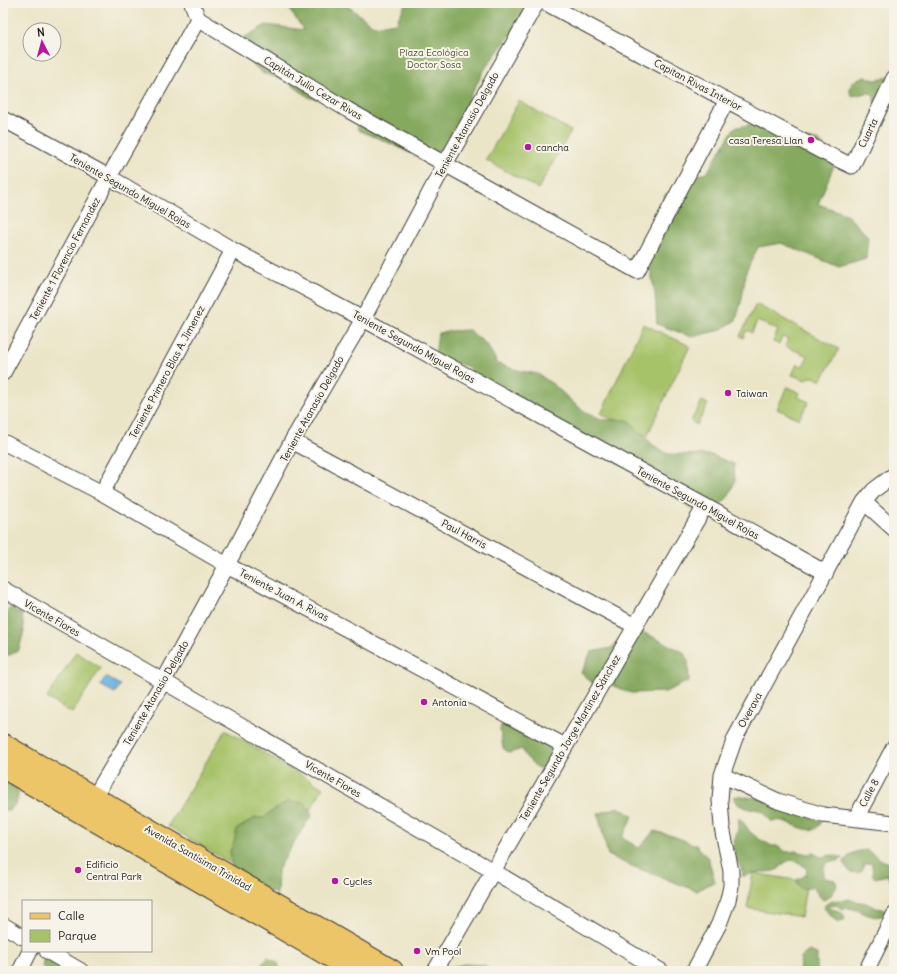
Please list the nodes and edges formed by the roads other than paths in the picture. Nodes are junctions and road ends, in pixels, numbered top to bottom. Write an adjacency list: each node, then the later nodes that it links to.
1 (192, 3): 4 (street)
2 (537, 3): 8 (street, Teniente Atanasio Delgado)
3 (546, 3): 6 (street, Capitan Rivas Interior)
4 (198, 20): 8 (street, Capitán Julio Cezar Rivas); 10 (street, Teniente 1 Florencio Fernandez)
5 (894, 78): 9 (street, Cuarta)
6 (727, 100): 8 (street, Capitán Julio Cezar Rivas); 9 (street, Capitan Rivas Interior)
7 (3, 120): 10 (street, Teniente Segundo Miguel Rojas)
8 (445, 164): 12 (street, Teniente Atanasio Delgado)
9 (852, 166)
10 (109, 177): 11 (street, Teniente Segundo Miguel Rojas); 13 (street, Teniente 1 Florencio Fernandez)
11 (233, 250): 12 (street, Teniente Segundo Miguel Rojas); 17 (street, Teniente Primero Blas A. Jimenez)
12 (363, 319): 14 (street, Teniente Atanasio Delgado); 19 (street, Teniente Segundo Miguel Rojas)
13 (3, 373)
14 (292, 441): 21 (street, Teniente Atanasio Delgado); 24 (street, Paul Harris)
15 (3, 442): 17 (street, Teniente Juan A. Rivas)
16 (894, 475): 18 (street, Overava)
17 (102, 493): 21 (street, Teniente Juan A. Rivas)
18 (864, 502): 20 (street); 22 (street, Overava)
19 (705, 506): 22 (street, Teniente Segundo Miguel Rojas); 24 (street, Teniente Segundo Jorge Martinez Sánchez)
20 (894, 529)
21 (228, 565): 25 (street, Teniente Atanasio Delgado); 27 (street, Teniente Juan A. Rivas)
22 (826, 573): 30 (street, Overava)
23 (3, 590): 25 (street, Vicente Flores)
24 (635, 626): 27 (street, Teniente Segundo Jorge Martinez Sánchez)
25 (164, 682): 31 (street, Teniente Atanasio Delgado); 34 (street, Vicente Flores)
26 (3, 745): 31 (main road, Avenida Santísima Trinidad)
27 (565, 746): 34 (street, Teniente Segundo Jorge Martinez Sánchez)
28 (894, 747): 32 (street, Calle 8)
29 (3, 767): 31 (main road, Avenida Santísima Trinidad)
30 (722, 775): 32 (street); 46 (street, Overava)
31 (89, 806): 42 (main road, Avenida Santísima Trinidad); 43 (main road, Avenida Santísima Trinidad)
32 (856, 818): 33 (street)
33 (894, 823)
34 (493, 871): 44 (street, Teniente Segundo Jorge Martinez Sánchez); 45 (street, Vicente Flores)
35 (894, 915): 47 (street)
36 (3, 925): 37 (street)
37 (22, 936)
38 (30, 952): 40 (street)
39 (49, 952): 41 (street)
40 (20, 971)
41 (81, 971)
42 (356, 971)
43 (392, 971)
44 (435, 971)
45 (661, 971)
46 (694, 971)
47 (866, 971)

